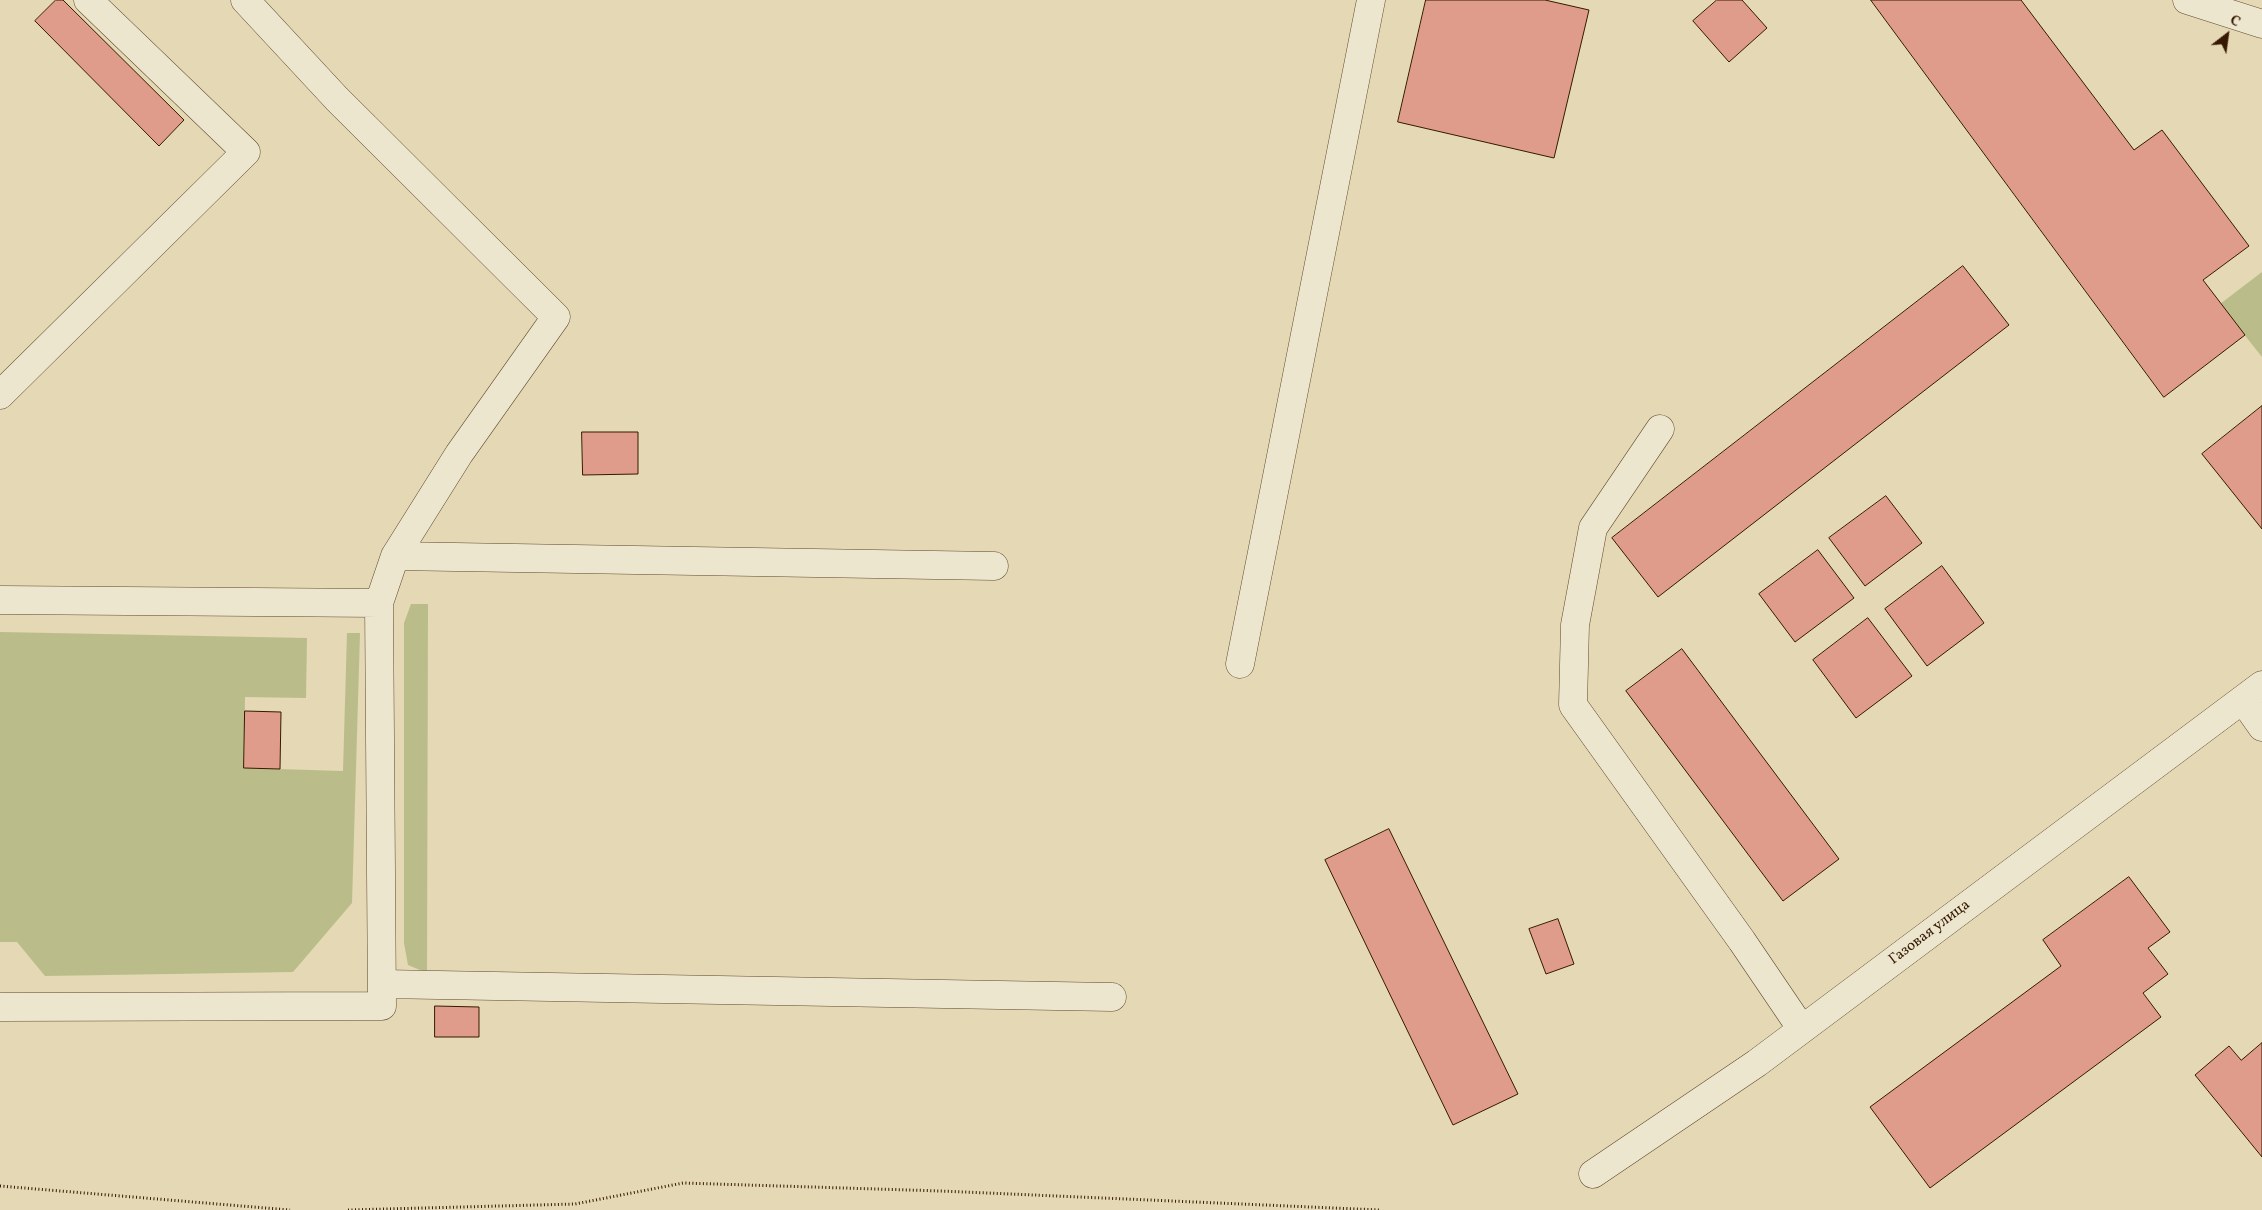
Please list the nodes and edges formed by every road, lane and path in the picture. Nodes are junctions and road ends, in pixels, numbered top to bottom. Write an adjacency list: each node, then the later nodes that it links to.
1 (88, 0): 6 (lane)
2 (245, 0): 8 (lane)
3 (1371, 0): 12 (lane)
4 (2187, 0): 5 (lane)
5 (2262, 24)
6 (0, 395)
7 (1660, 429): 18 (lane)
8 (395, 556): 9 (lane); 11 (lane)
9 (994, 566)
10 (0, 600): 11 (lane)
11 (379, 603): 15 (lane)
12 (1240, 664)
13 (2252, 692): 14 (lane); 18 (lane, Газовая улица)
14 (2262, 728)
15 (382, 984): 16 (lane); 17 (lane)
16 (1112, 997)
17 (0, 1007)
18 (1801, 1028): 19 (lane, Газовая улица)
19 (1593, 1174)
20 (0, 1186): 21 (path)
21 (290, 1210)
22 (348, 1210): 23 (path)
23 (1380, 1210)

